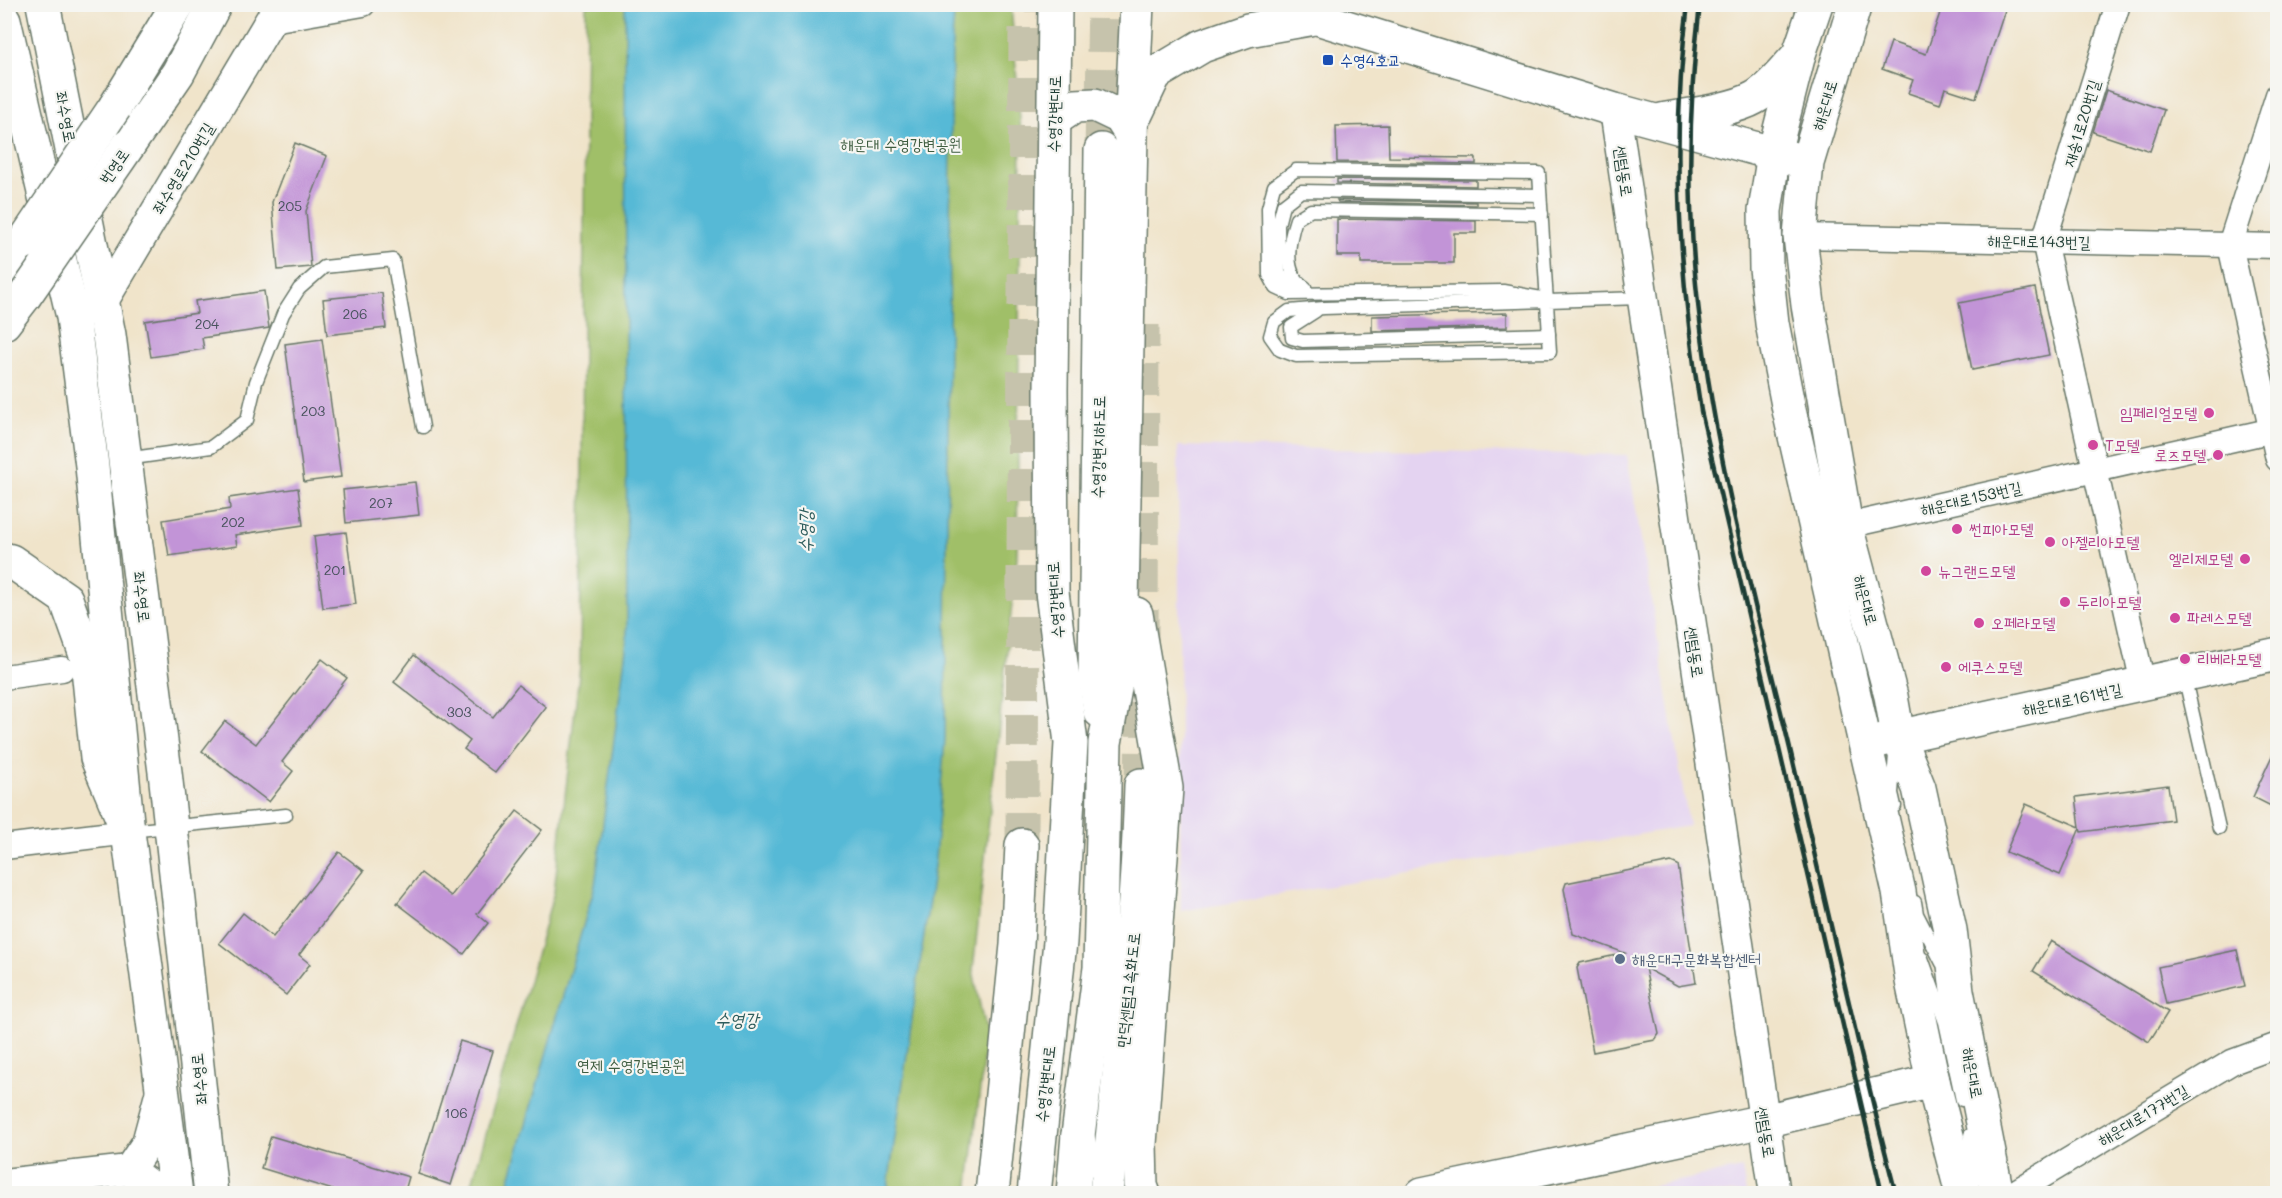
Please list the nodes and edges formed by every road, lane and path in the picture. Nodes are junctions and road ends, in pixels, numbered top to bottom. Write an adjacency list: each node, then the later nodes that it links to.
1 (43, 4): 34 (main road, 좌수영로)
2 (178, 4): 30 (main road, 번영로, bridge)
3 (215, 4): 37 (main road, 번영로, bridge)
4 (363, 4): 11 (street)
5 (1055, 4): 18 (main road, 수영강변대로)
6 (1137, 4): 21 (main road)
7 (1272, 4): 12 (main road)
8 (1816, 4): 14 (main road, 해운대로)
9 (1854, 4): 23 (main road, 해운대로)
10 (2118, 4): 27 (street, 재송1로20번길)
11 (276, 12): 34 (street, 좌수영로210번길)
12 (1315, 18): 17 (main road); 21 (main road)
13 (7, 30): 15 (main road); 36 (main road, 좌수영로)
14 (1799, 54): 20 (main road); 22 (main road, 해운대로)
15 (4, 91)
16 (2277, 94): 28 (street)
17 (1615, 110): 20 (main road); 32 (street, 센텀동로)
18 (1054, 120): 21 (main road); 53 (main road, 수영강변대로)
19 (1808, 120): 23 (lane)
20 (1656, 121): 22 (main road)
21 (1131, 129): 45 (main road)
22 (1774, 153): 23 (main road); 55 (main road, 해운대로)
23 (1807, 163): 26 (main road, 해운대로)
24 (1540, 195): 25 (lane); 31 (lane); 31 (lane)
25 (1542, 214): 31 (lane); 33 (lane)
26 (1800, 236): 27 (street, 해운대로143번길); 44 (main road, 해운대로)
27 (2044, 241): 28 (street, 해운대로143번길); 43 (street)
28 (2230, 245): 29 (street, 해운대로143번길); 40 (street)
29 (2277, 246)
30 (14, 256)
31 (1320, 295): 33 (lane)
32 (1643, 298): 33 (lane); 69 (street, 센텀동로)
33 (1547, 299): 35 (lane); 38 (lane)
34 (103, 302): 36 (street); 42 (main road, 좌수영로)
35 (1324, 308): 38 (lane); 38 (lane)
36 (73, 317): 42 (main road, 좌수영로)
37 (4, 323)
38 (1549, 334)
39 (423, 427): 42 (lane)
40 (2274, 429): 41 (street); 43 (street, 해운대로153번길)
41 (2277, 459)
42 (108, 463): 59 (main road, 좌수영로); 61 (main road, 좌수영로)
43 (2096, 470): 44 (street, 해운대로153번길); 51 (street)
44 (1846, 525): 52 (main road, 해운대로)
45 (1123, 538): 54 (main road); 81 (main road)
46 (4, 560): 61 (main road)
47 (2277, 654): 49 (main road, 해운대로161번길)
48 (62, 669): 50 (street)
49 (2184, 675): 51 (main road, 해운대로161번길); 60 (lane)
50 (4, 677)
51 (2142, 684): 52 (main road, 해운대로161번길)
52 (1898, 736): 55 (main road, 해운대로161번길); 58 (lane); 65 (main road, 해운대로)
53 (1071, 743): 54 (main road, 수영강변지하도로); 77 (main road, 수영강변대로)
54 (1105, 743): 70 (main road)
55 (1866, 744): 64 (main road, 해운대로)
56 (1141, 785): 80 (main road, 만덕센텀고속화도로)
57 (286, 815): 59 (lane)
58 (1897, 815)
59 (170, 827): 61 (lane); 75 (main road, 좌수영로)
60 (2219, 828)
61 (128, 832): 63 (street); 68 (main road, 좌수영로)
62 (1022, 845): 76 (main road)
63 (4, 847)
64 (1906, 892): 65 (lane); 67 (main road, 해운대로); 85 (lane)
65 (1957, 990): 86 (main road, 해운대로)
66 (2277, 1045): 87 (street, 해운대로177번길)
67 (1933, 1080): 69 (main road); 84 (main road, 해운대로)
68 (161, 1091): 71 (street); 74 (main road, 좌수영로)
69 (1764, 1121): 82 (main road); 83 (street, 센텀동로)
70 (1078, 1134): 78 (main road); 79 (main road)
71 (129, 1170): 72 (street); 73 (street)
72 (4, 1184)
73 (161, 1194)
74 (176, 1194)
75 (211, 1194)
76 (993, 1194)
77 (1034, 1194)
78 (1073, 1194)
79 (1084, 1194)
80 (1106, 1194)
81 (1144, 1194)
82 (1422, 1194)
83 (1775, 1194)
84 (1962, 1194)
85 (1971, 1194)
86 (1997, 1194)
87 (2012, 1194)

